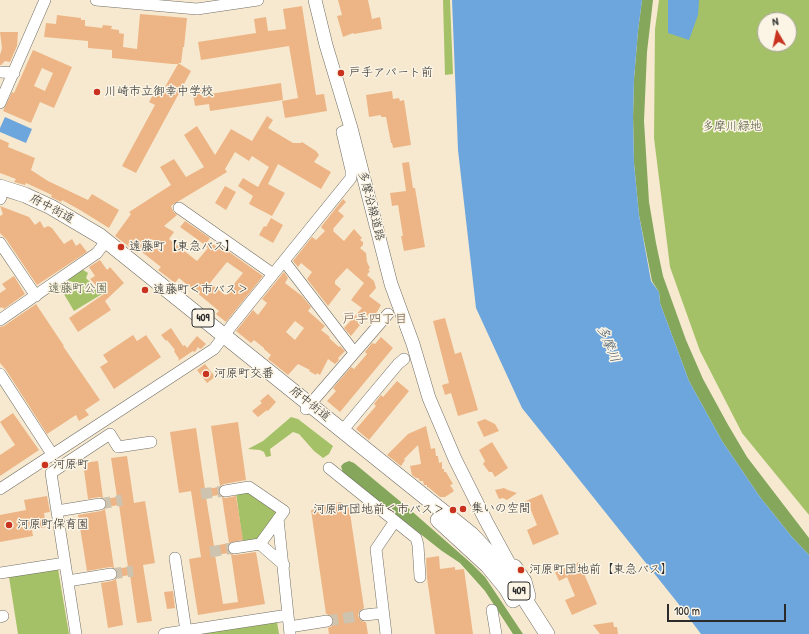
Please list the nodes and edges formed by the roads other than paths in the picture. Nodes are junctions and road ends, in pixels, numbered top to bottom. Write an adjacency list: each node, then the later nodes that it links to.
1 (45, 0): 8 (street)
2 (96, 0): 5 (street)
3 (258, 0): 6 (street)
4 (315, 0): 10 (main road, 多摩沿線道路)
5 (117, 1): 6 (street)
6 (198, 5)
7 (0, 72): 8 (street)
8 (14, 73): 9 (street)
9 (0, 103)
10 (351, 128): 15 (street); 25 (main road, 多摩沿線道路)
11 (0, 195): 14 (highway, 府中街道 / 409)
12 (178, 208): 16 (street)
13 (0, 243): 17 (street)
14 (103, 245): 17 (street); 20 (highway, 府中街道 / 409)
15 (284, 261): 16 (street); 21 (street)
16 (273, 274): 20 (street)
17 (36, 296): 19 (street)
18 (388, 314): 21 (street)
19 (0, 320)
20 (222, 337): 24 (highway, 府中街道 / 409); 28 (street)
21 (354, 352): 24 (street)
22 (404, 359): 26 (street)
23 (1, 379): 28 (street)
24 (308, 407): 26 (highway, 府中街道 / 409)
25 (434, 410): 39 (main road, 多摩沿線道路); 39 (main road, 多摩沿線道路)
26 (346, 438): 39 (highway, 府中街道 / 409); 50 (highway, 府中街道 / 409)
27 (151, 442): 33 (street)
28 (52, 454): 30 (street)
29 (329, 468): 35 (street)
30 (0, 489)
31 (225, 491): 34 (street)
32 (100, 504): 33 (street)
33 (57, 511): 40 (street)
34 (278, 519): 36 (street); 41 (street)
35 (395, 521): 44 (street); 47 (street)
36 (260, 544): 37 (street); 41 (street)
37 (234, 548)
38 (175, 558): 53 (street)
39 (503, 562): 50 (highway, 府中街道 / 409); 50 (main road)
40 (65, 563): 42 (street); 45 (street)
41 (284, 565): 48 (street)
42 (0, 573)
43 (111, 574): 45 (street)
44 (420, 577)
45 (68, 581): 54 (street)
46 (492, 610): 57 (street)
47 (384, 612): 49 (street); 56 (street)
48 (288, 615): 52 (street); 53 (street)
49 (365, 615)
50 (532, 619): 58 (highway, 府中街道 / 409); 59 (highway, 府中街道 / 409)
51 (327, 622): 52 (street)
52 (290, 630)
53 (186, 631): 55 (street)
54 (76, 634)
55 (164, 634)
56 (386, 634)
57 (496, 634)
58 (538, 634)
59 (547, 634)

